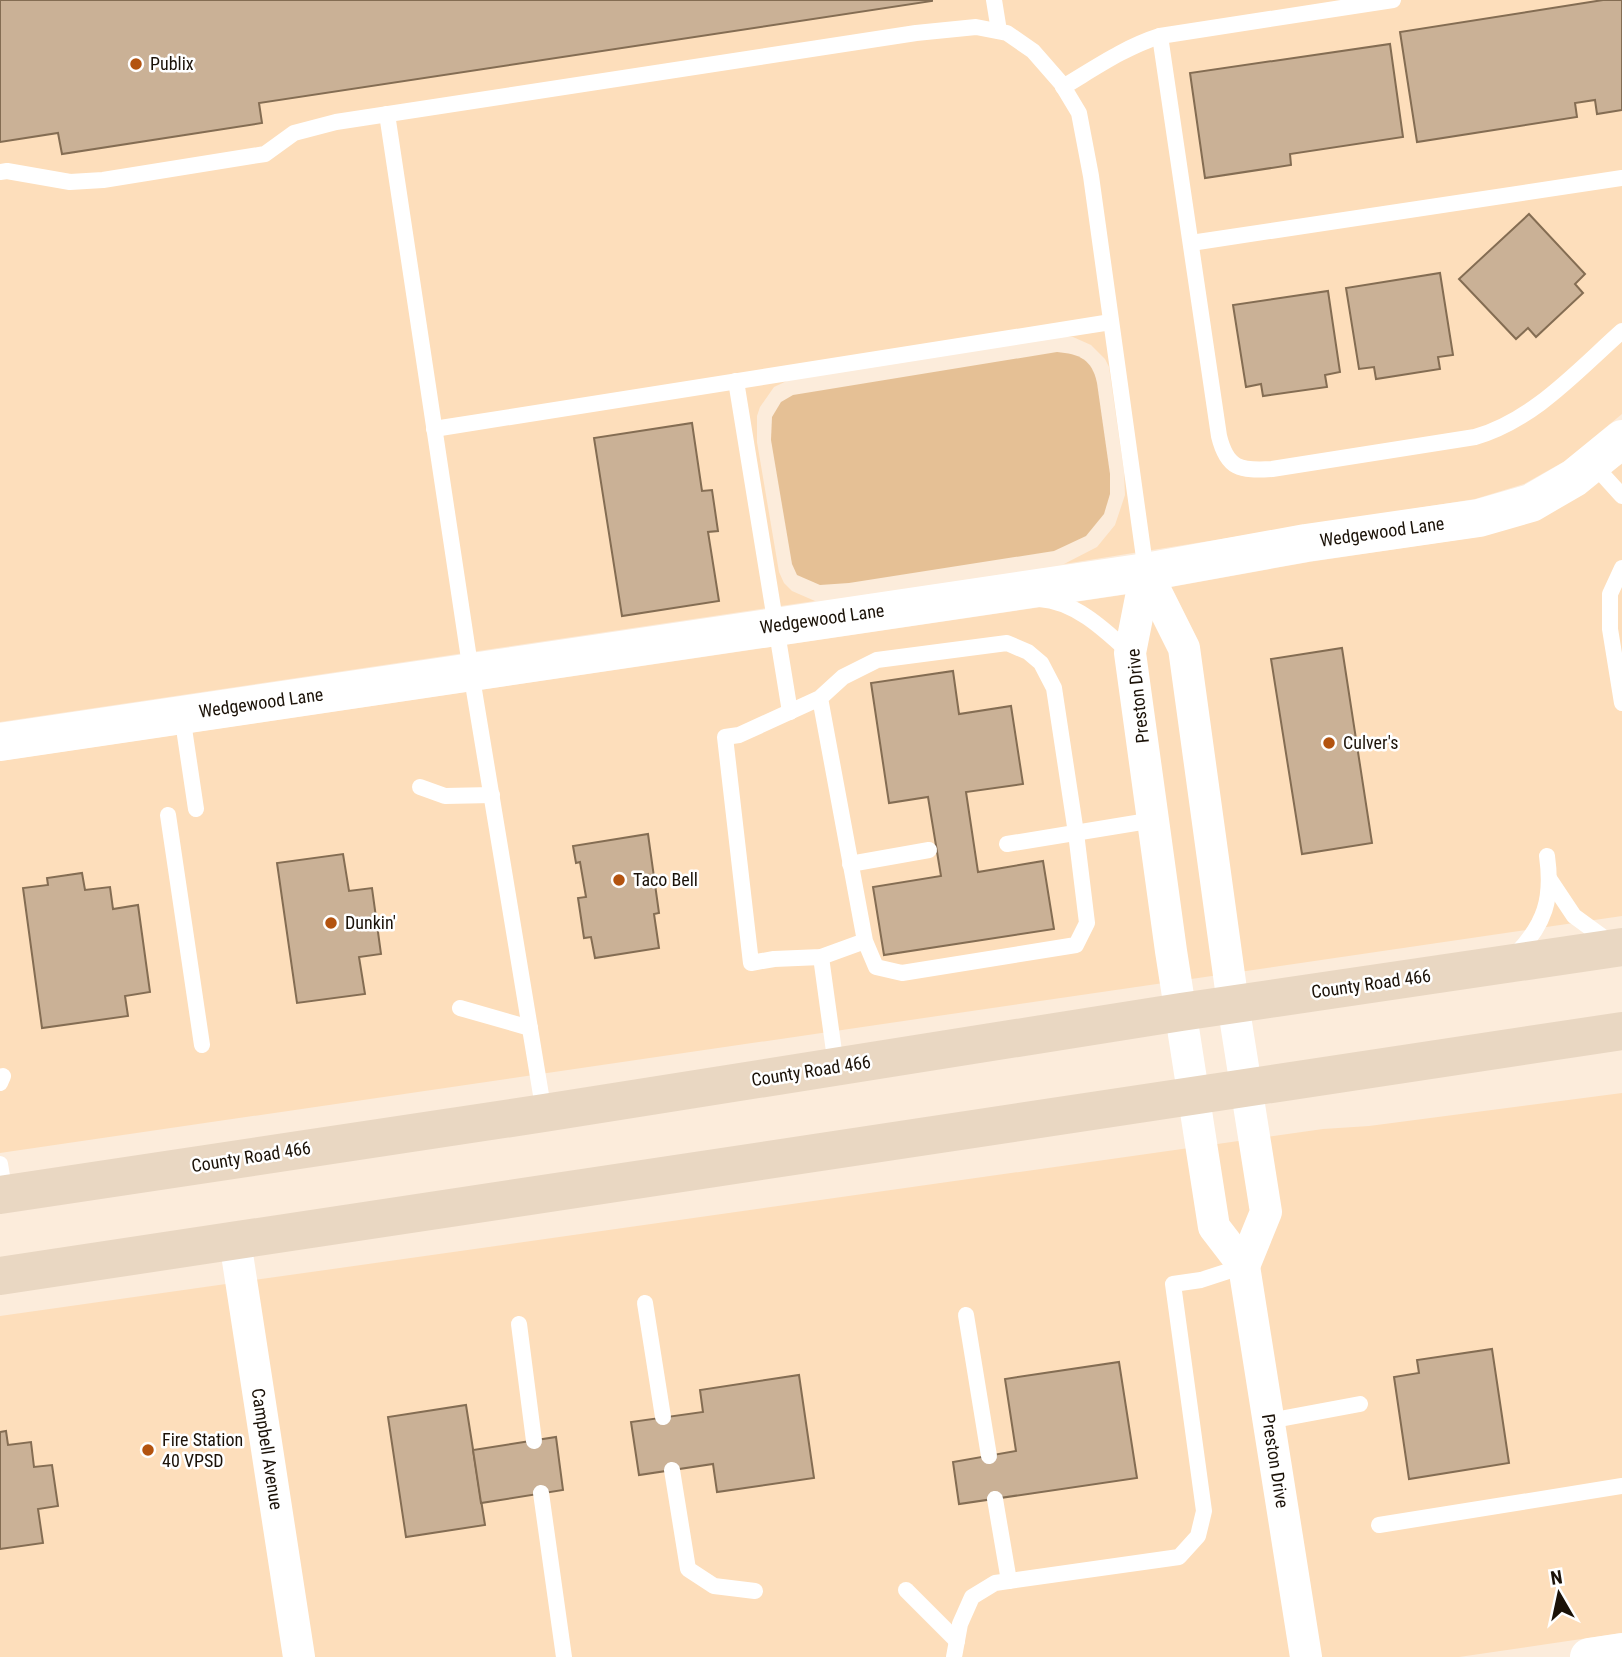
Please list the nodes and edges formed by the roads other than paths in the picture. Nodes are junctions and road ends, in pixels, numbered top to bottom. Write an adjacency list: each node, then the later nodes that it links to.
1 (995, 0): 3 (lane)
2 (1393, 0): 4 (lane)
3 (999, 31): 5 (lane); 6 (lane)
4 (1160, 36): 5 (lane); 9 (lane)
5 (1063, 87): 10 (lane)
6 (387, 114): 7 (lane); 13 (lane)
7 (0, 172)
8 (1622, 178): 9 (lane)
9 (1191, 243): 11 (lane)
10 (1111, 322): 12 (lane); 18 (lane)
11 (1622, 331)
12 (736, 381): 13 (lane); 20 (lane)
13 (434, 429): 22 (lane)
14 (1622, 439): 15 (street, Wedgewood Lane)
15 (1592, 464): 16 (lane); 18 (street, Wedgewood Lane)
16 (1622, 496)
17 (1622, 568): 24 (lane)
18 (1146, 572): 19 (street, Wedgewood Lane); 21 (street, Preston Drive); 43 (street)
19 (981, 596): 20 (street, Wedgewood Lane); 21 (lane)
20 (776, 626): 22 (street, Wedgewood Lane); 25 (lane)
21 (1130, 653): 32 (street, Preston Drive)
22 (471, 672): 26 (street, Wedgewood Lane); 29 (lane)
23 (820, 698): 25 (lane); 33 (lane); 37 (lane)
24 (1622, 703)
25 (790, 712): 41 (lane)
26 (182, 714): 27 (street, Wedgewood Lane); 30 (lane)
27 (0, 741)
28 (420, 787): 29 (lane)
29 (492, 795): 46 (lane)
30 (196, 809)
31 (168, 815): 48 (lane)
32 (1154, 820): 33 (lane); 45 (street, Preston Drive)
33 (1076, 833): 34 (lane); 39 (lane)
34 (1007, 844)
35 (929, 850): 37 (lane)
36 (1547, 856): 38 (lane)
37 (850, 864): 39 (lane)
38 (1550, 880): 40 (lane); 42 (lane)
39 (865, 941): 41 (lane)
40 (1620, 947): 42 (main road, County Road 466)
41 (821, 957): 49 (lane)
42 (1506, 965): 43 (main road, County Road 466)
43 (1233, 1004): 45 (main road, County Road 466); 50 (street)
44 (460, 1008): 46 (lane)
45 (1181, 1012): 49 (main road, County Road 466); 51 (street, Preston Drive)
46 (530, 1028): 52 (lane)
47 (1622, 1031): 50 (main road)
48 (202, 1045)
49 (836, 1066): 52 (main road, County Road 466)
50 (1245, 1087): 51 (main road); 55 (street)
51 (1193, 1095): 54 (main road); 55 (street, Preston Drive)
52 (544, 1113): 53 (main road, County Road 466)
53 (2, 1184)
54 (235, 1241): 56 (main road); 75 (street, Campbell Avenue)
55 (1244, 1266): 62 (street, Preston Drive); 70 (lane)
56 (0, 1276)
57 (645, 1304): 61 (lane)
58 (965, 1315): 64 (lane)
59 (519, 1324): 63 (lane)
60 (1360, 1404): 62 (lane)
61 (663, 1417)
62 (1269, 1421): 77 (street, Preston Drive)
63 (534, 1441)
64 (989, 1456)
65 (672, 1470): 72 (lane)
66 (1622, 1486): 69 (lane)
67 (541, 1493): 76 (lane)
68 (995, 1499): 70 (lane)
69 (1379, 1525)
70 (1009, 1580): 73 (lane)
71 (906, 1590): 73 (lane)
72 (755, 1591)
73 (956, 1649)
74 (1622, 1652): 78 (street)
75 (299, 1657)
76 (564, 1657)
77 (1306, 1657)
78 (1589, 1657)

